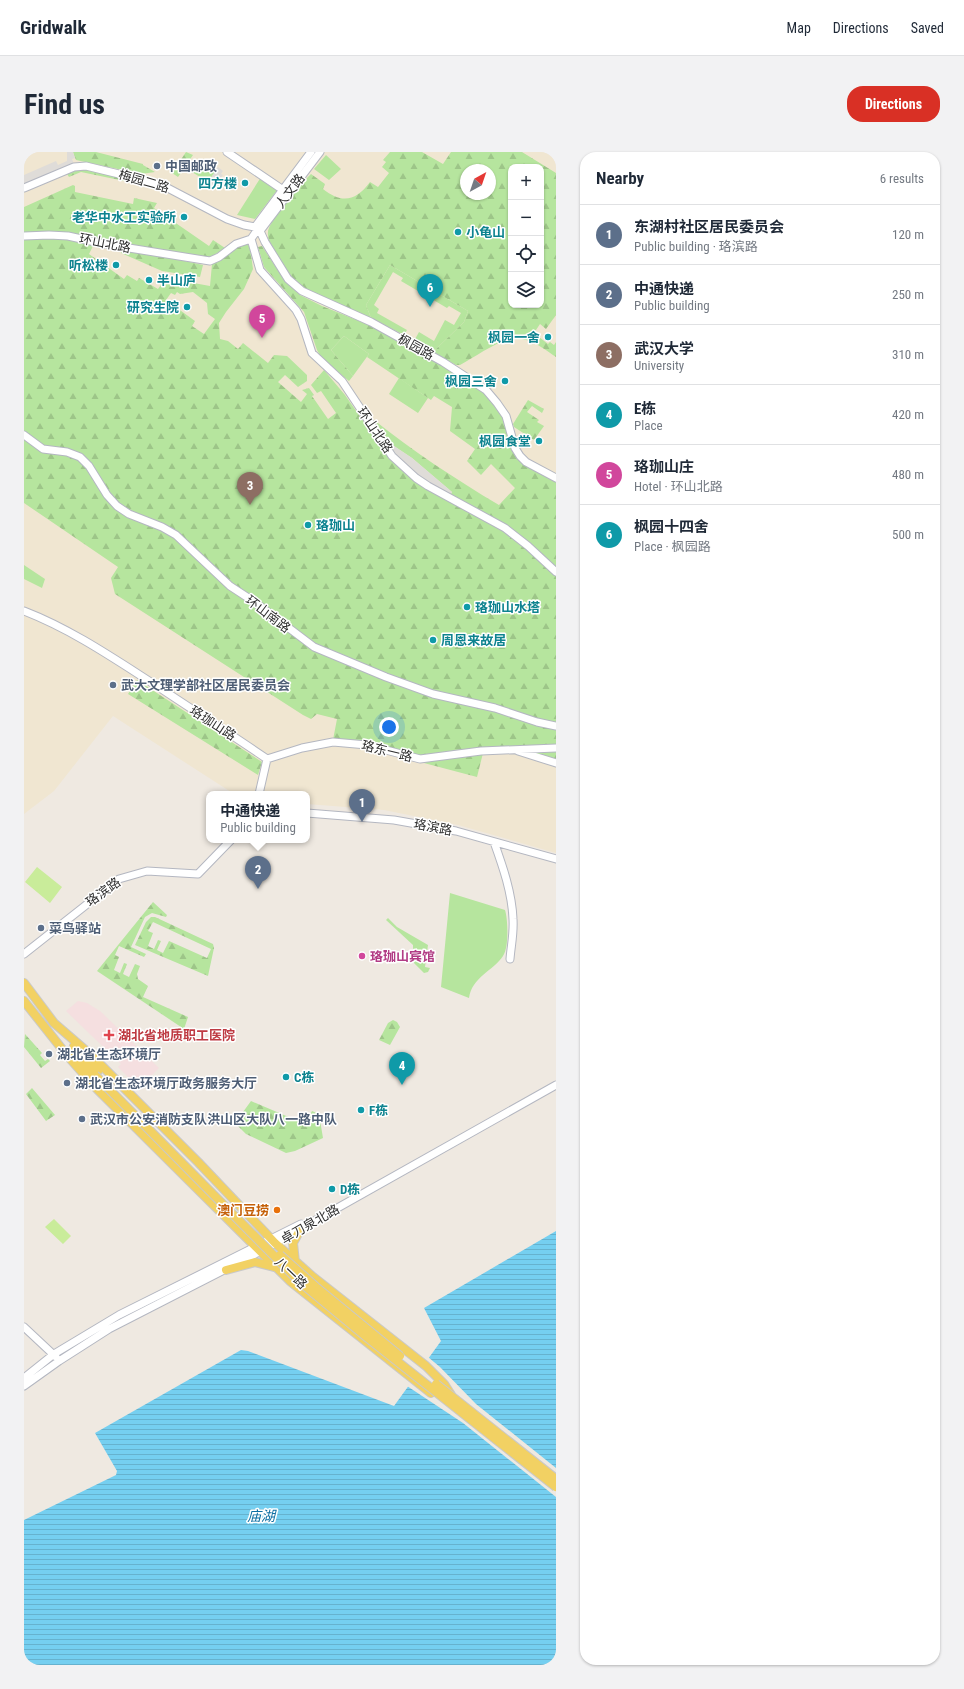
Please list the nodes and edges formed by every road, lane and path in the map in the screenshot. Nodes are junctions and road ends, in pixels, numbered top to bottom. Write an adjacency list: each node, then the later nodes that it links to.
1 (227, 152): 5 (street)
2 (311, 152): 5 (street)
3 (320, 152): 5 (street, 人文路)
4 (24, 188): 6 (street, 梅园二路)
5 (285, 192): 6 (street, 人文路)
6 (258, 229): 8 (street); 10 (street, 枫园路)
7 (24, 236): 8 (street, 环山北路)
8 (251, 239): 11 (street, 环山北路)
9 (24, 435): 13 (street, 环山南路)
10 (556, 478)
11 (556, 572)
12 (24, 611): 16 (street, 珞珈山路)
13 (556, 726)
14 (556, 748): 15 (street, 珞东一路)
15 (513, 750): 16 (street, 珞东一路); 17 (street)
16 (267, 759): 18 (street)
17 (556, 763)
18 (260, 791)
19 (310, 813): 20 (street, 珞滨路)
20 (494, 842): 22 (street, 珞滨路); 24 (street)
21 (227, 843): 23 (street, 珞滨路)
22 (556, 859)
23 (24, 954)
24 (510, 959)
25 (24, 983): 27 (main road, 八一路)
26 (24, 1001): 28 (main road, 八一路)
27 (54, 1023): 29 (main road, 八一路); 32 (main road, 八一路)
28 (49, 1033): 29 (main road, 八一路); 33 (main road, 八一路)
29 (97, 1073): 45 (main road, 八一路, bridge)
30 (556, 1081): 35 (street, 卓刀泉北路)
31 (556, 1085): 34 (street, 卓刀泉北路)
32 (198, 1162): 33 (main road); 35 (main road, 八一路)
33 (184, 1175): 36 (main road, 八一路)
34 (300, 1230): 35 (street, 卓刀泉北路); 37 (main road)
35 (273, 1241): 36 (street, 卓刀泉北路); 37 (main road, 八一路)
36 (259, 1249): 38 (main road, 八一路); 39 (street, 卓刀泉北路); 41 (street, 卓刀泉北路)
37 (298, 1265): 45 (main road, 八一路, bridge)
38 (278, 1269): 39 (main road); 45 (main road, 八一路, bridge)
39 (226, 1270): 42 (street, 卓刀泉北路)
40 (24, 1327): 41 (street)
41 (54, 1354): 42 (street); 43 (street, 卓刀泉北路)
42 (59, 1361): 44 (street, 卓刀泉北路)
43 (24, 1378)
44 (24, 1386)
45 (452, 1401): 46 (main road, 八一路, bridge); 47 (main road, 八一路, bridge)
46 (556, 1479)
47 (556, 1486)

